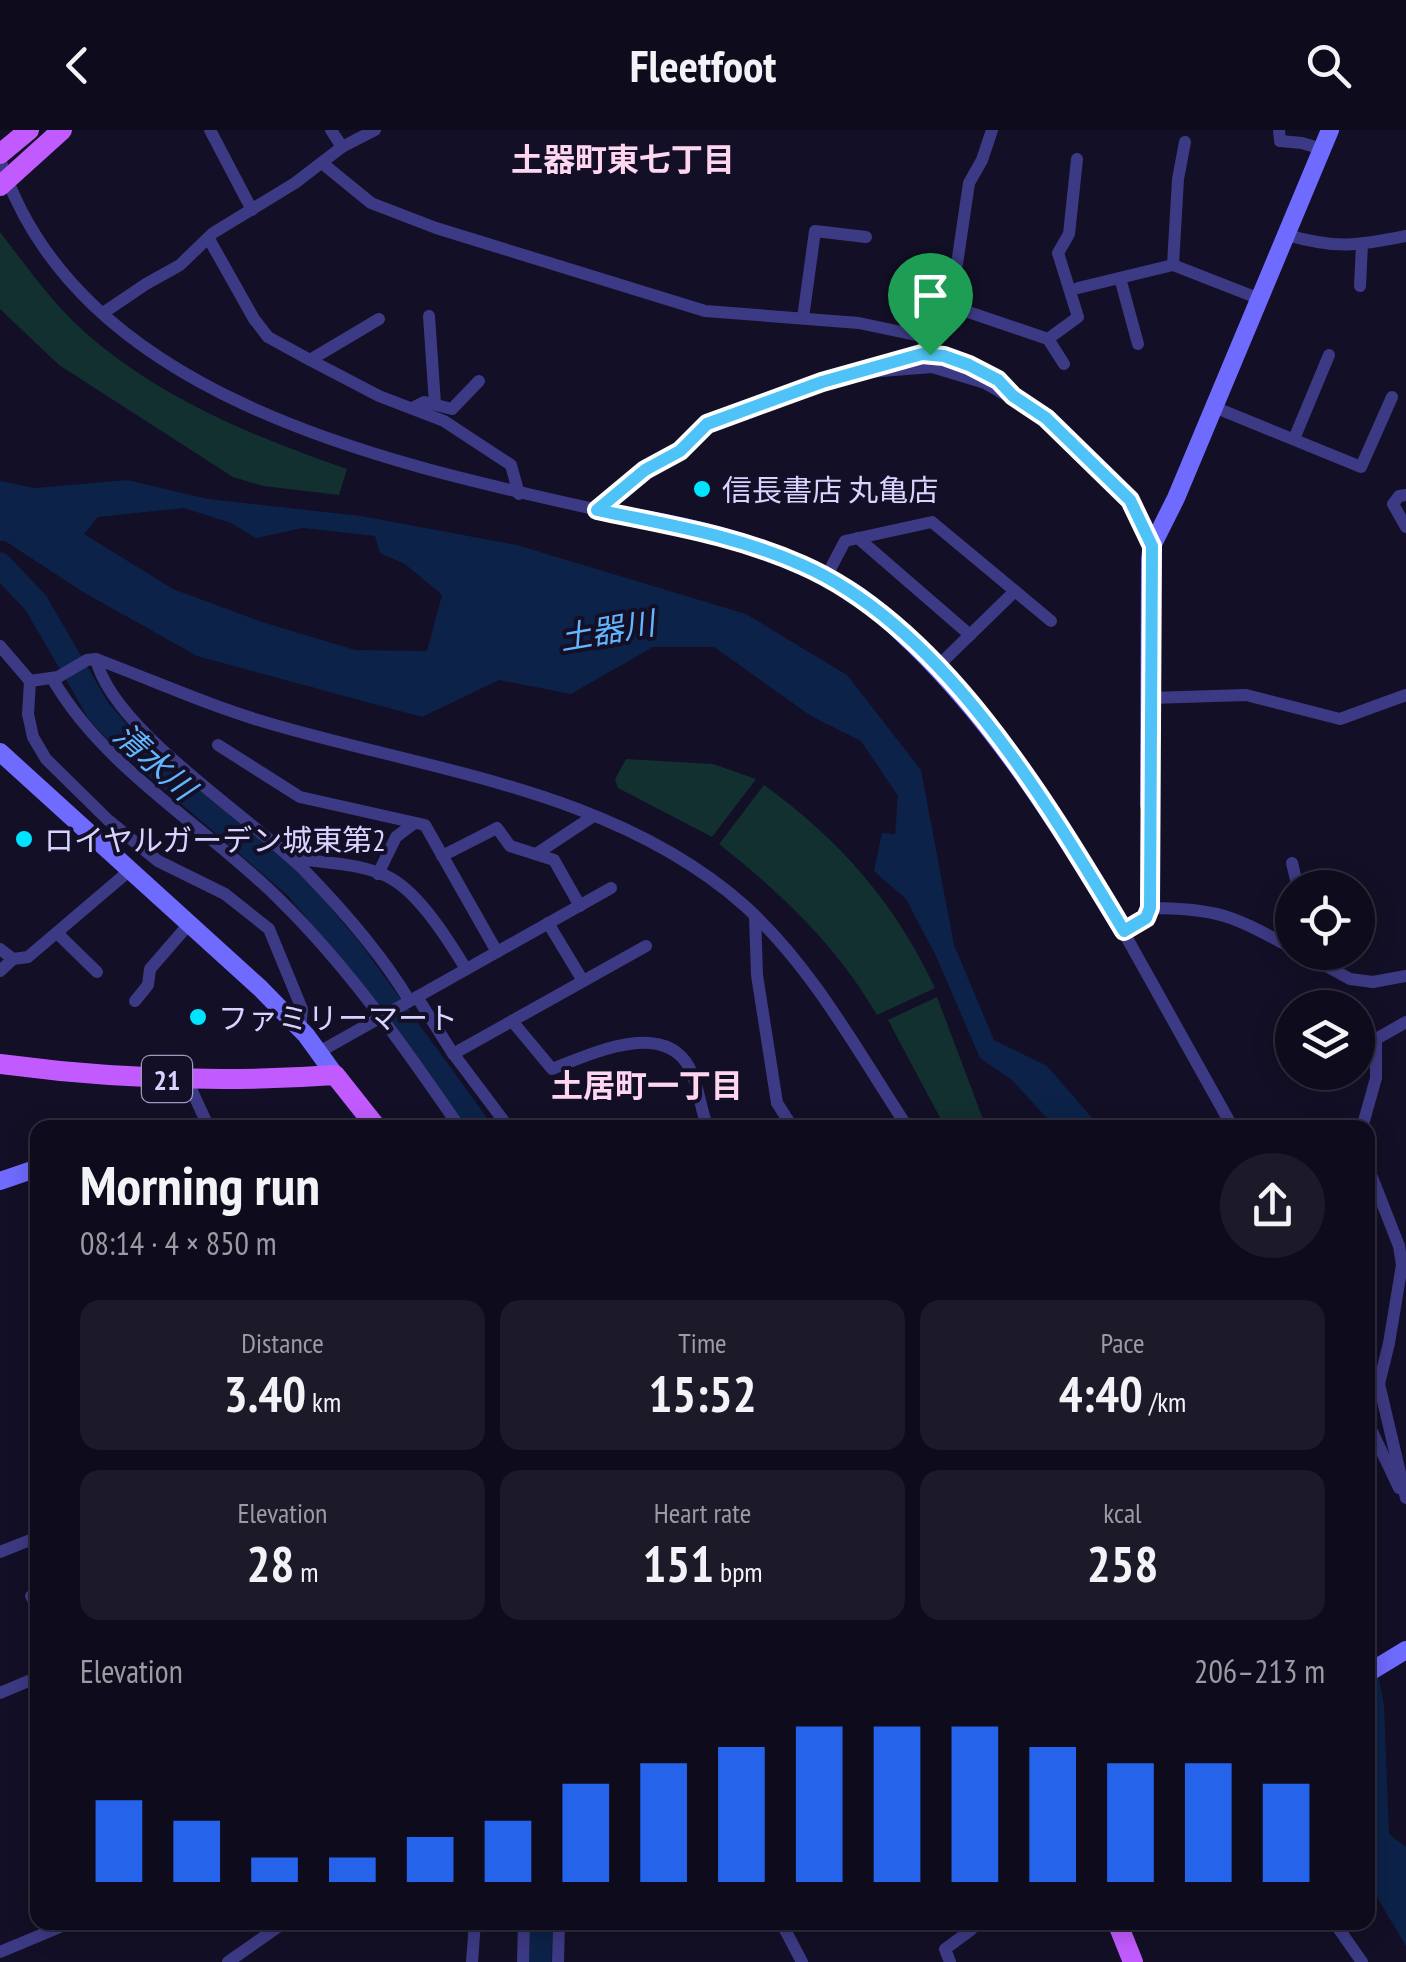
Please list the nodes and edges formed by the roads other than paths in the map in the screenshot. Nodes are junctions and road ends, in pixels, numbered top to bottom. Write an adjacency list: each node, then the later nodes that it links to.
1 (29, 130): 12 (main road)
2 (62, 130): 15 (main road)
3 (210, 130): 16 (street)
4 (330, 130): 10 (street)
5 (376, 130): 10 (street)
6 (992, 130): 27 (street)
7 (1279, 130): 11 (street)
8 (1330, 130): 11 (street)
9 (1185, 142): 22 (street)
10 (342, 147): 14 (street)
11 (1322, 149): 17 (street)
12 (0, 156): 15 (street)
13 (1077, 159): 33 (street)
14 (322, 163): 16 (street); 30 (street)
15 (4, 184): 28 (street)
16 (252, 210): 20 (street)
17 (1287, 235): 21 (street); 26 (street)
18 (1406, 236): 21 (street)
19 (866, 237): 30 (street)
20 (209, 240): 28 (street); 37 (street)
21 (1362, 244): 24 (street)
22 (1173, 265): 23 (street); 26 (street)
23 (1120, 278): 25 (street); 34 (street)
24 (1360, 286)
25 (1078, 288)
26 (1260, 299): 44 (street)
27 (942, 303): 32 (street); 33 (street)
28 (102, 313): 47 (street)
29 (429, 316): 43 (street)
30 (803, 318): 32 (street)
31 (380, 319): 37 (street)
32 (930, 338): 35 (street)
33 (1048, 339): 38 (street)
34 (1138, 344)
35 (930, 355): 39 (street); 41 (street)
36 (1329, 355): 46 (street)
37 (310, 360): 45 (street)
38 (1064, 364)
39 (856, 372): 41 (street); 49 (street)
40 (479, 380): 43 (street)
41 (1013, 396): 53 (street)
42 (1392, 397): 46 (street)
43 (435, 404): 45 (street)
44 (1214, 406): 46 (street); 53 (street)
45 (412, 408): 47 (street)
46 (1294, 439)
47 (519, 494): 49 (street)
48 (1406, 495): 51 (street)
49 (597, 510): 50 (street)
50 (621, 515): 54 (street)
51 (1406, 527)
52 (858, 538): 54 (street); 55 (street); 57 (street)
53 (1152, 546): 64 (street)
54 (826, 577): 60 (street)
55 (1015, 591): 56 (street); 57 (street)
56 (1050, 621)
57 (970, 634): 60 (street)
58 (0, 646): 62 (street)
59 (91, 659): 61 (street); 69 (street); 74 (street)
60 (937, 667): 85 (street)
61 (55, 677): 62 (street); 102 (street)
62 (30, 682): 68 (street)
63 (1406, 695): 64 (street)
64 (1150, 698): 67 (street)
65 (218, 745): 70 (street)
66 (0, 752): 71 (street)
67 (1150, 805): 81 (street)
68 (104, 816): 71 (street); 105 (street)
69 (592, 816): 72 (street); 82 (street)
70 (412, 824): 73 (street); 78 (street)
71 (103, 848): 77 (street)
72 (536, 854): 73 (street); 80 (street)
73 (442, 856): 90 (street)
74 (290, 858): 78 (street); 100 (street)
75 (1292, 862): 76 (street)
76 (1294, 870)
77 (129, 871): 83 (street); 86 (street)
78 (378, 874): 94 (street)
79 (611, 888): 80 (street)
80 (580, 906): 84 (street)
81 (1150, 908): 85 (street); 87 (street)
82 (755, 916): 116 (street); 117 (street)
83 (188, 924): 93 (street); 105 (street)
84 (548, 924): 90 (street); 99 (street)
85 (1124, 931): 118 (street)
86 (57, 933): 91 (street); 97 (street)
87 (1275, 939)
88 (646, 946): 99 (street)
89 (0, 949): 91 (street)
90 (497, 952): 94 (street)
91 (14, 959): 96 (street)
92 (139, 960): 93 (street)
93 (151, 968): 101 (street)
94 (466, 969): 100 (street)
95 (1335, 970): 98 (street)
96 (0, 971)
97 (97, 972)
98 (1406, 976)
99 (583, 981): 103 (street)
100 (412, 998): 102 (street); 107 (street)
101 (135, 1001)
102 (379, 1016): 106 (street); 113 (street)
103 (512, 1020): 107 (street); 115 (street)
104 (1406, 1022): 119 (street)
105 (300, 1030): 106 (street)
106 (319, 1052): 109 (street)
107 (453, 1054): 114 (street)
108 (0, 1064): 110 (main road, 21)
109 (335, 1076): 110 (main road, 21); 112 (main road)
110 (188, 1080): 111 (street)
111 (205, 1120)
112 (371, 1120)
113 (454, 1120)
114 (503, 1120)
115 (706, 1120)
116 (788, 1120)
117 (903, 1120)
118 (1229, 1120)
119 (1364, 1120)
120 (30, 1171): 121 (street)
121 (0, 1181)
122 (1375, 1183): 123 (street)
123 (1403, 1245): 125 (street)
124 (1375, 1437): 125 (street)
125 (1406, 1500)
126 (30, 1539): 127 (street)
127 (0, 1552)
128 (1406, 1650): 129 (street)
129 (1375, 1669)
130 (30, 1680): 131 (street)
131 (0, 1692)
132 (53, 1930): 141 (street)
133 (274, 1930): 142 (street)
134 (474, 1930): 143 (street)
135 (524, 1930): 144 (street)
136 (558, 1930): 145 (street)
137 (789, 1930): 146 (street)
138 (971, 1930): 147 (street)
139 (1119, 1930): 148 (main road)
140 (1340, 1930): 149 (street)
141 (0, 1952)
142 (228, 1962)
143 (472, 1962)
144 (523, 1962)
145 (558, 1962)
146 (802, 1962)
147 (950, 1962)
148 (1133, 1962)
149 (1362, 1962)

